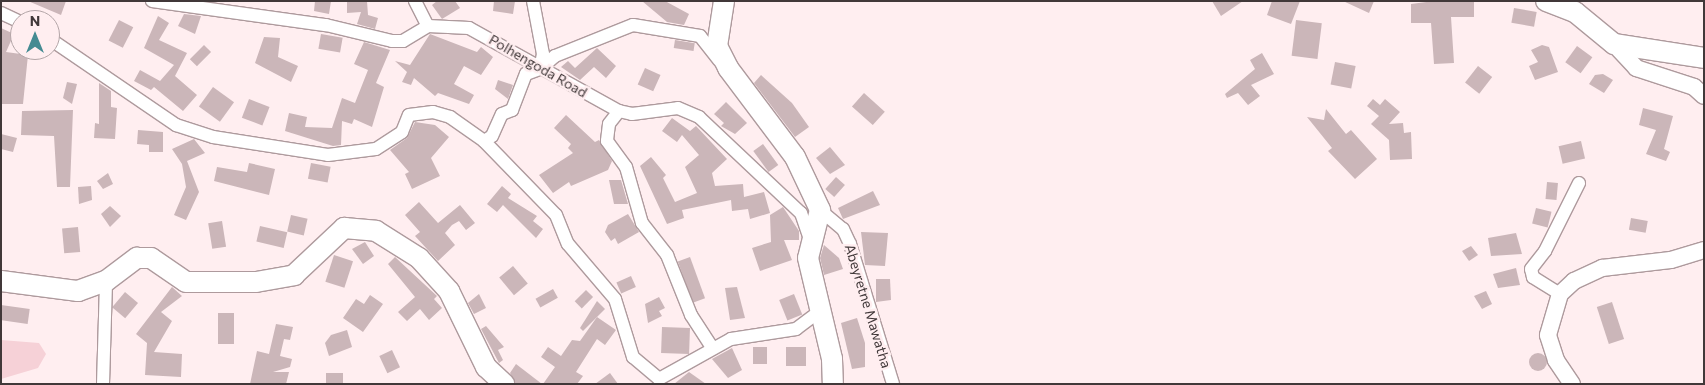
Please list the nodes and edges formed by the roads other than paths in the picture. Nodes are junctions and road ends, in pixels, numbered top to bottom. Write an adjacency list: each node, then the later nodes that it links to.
1 (152, 1): 6 (street)
2 (415, 1): 6 (street)
3 (533, 1): 11 (street)
4 (724, 1): 10 (main road)
5 (1546, 1): 7 (main road)
6 (428, 26): 11 (street, Polhengoda Road)
7 (1614, 44): 9 (main road); 12 (street)
8 (60, 46): 14 (street)
9 (1704, 58)
10 (728, 68): 11 (street); 16 (main road)
11 (540, 69): 13 (street, Polhengoda Road); 14 (street)
12 (1704, 96)
13 (619, 111): 17 (street, Polhengoda Road); 23 (street)
14 (484, 141): 23 (street)
15 (1579, 183): 21 (street)
16 (820, 210): 17 (main road); 27 (street, Abeyretne Mawatha)
17 (810, 239): 22 (main road)
18 (1704, 250): 21 (street)
19 (1, 281): 20 (main road)
20 (106, 281): 24 (street); 25 (main road)
21 (1560, 294): 28 (street)
22 (820, 311): 23 (street); 26 (main road)
23 (712, 347)
24 (103, 384)
25 (504, 384)
26 (833, 384)
27 (893, 384)
28 (1572, 384)

